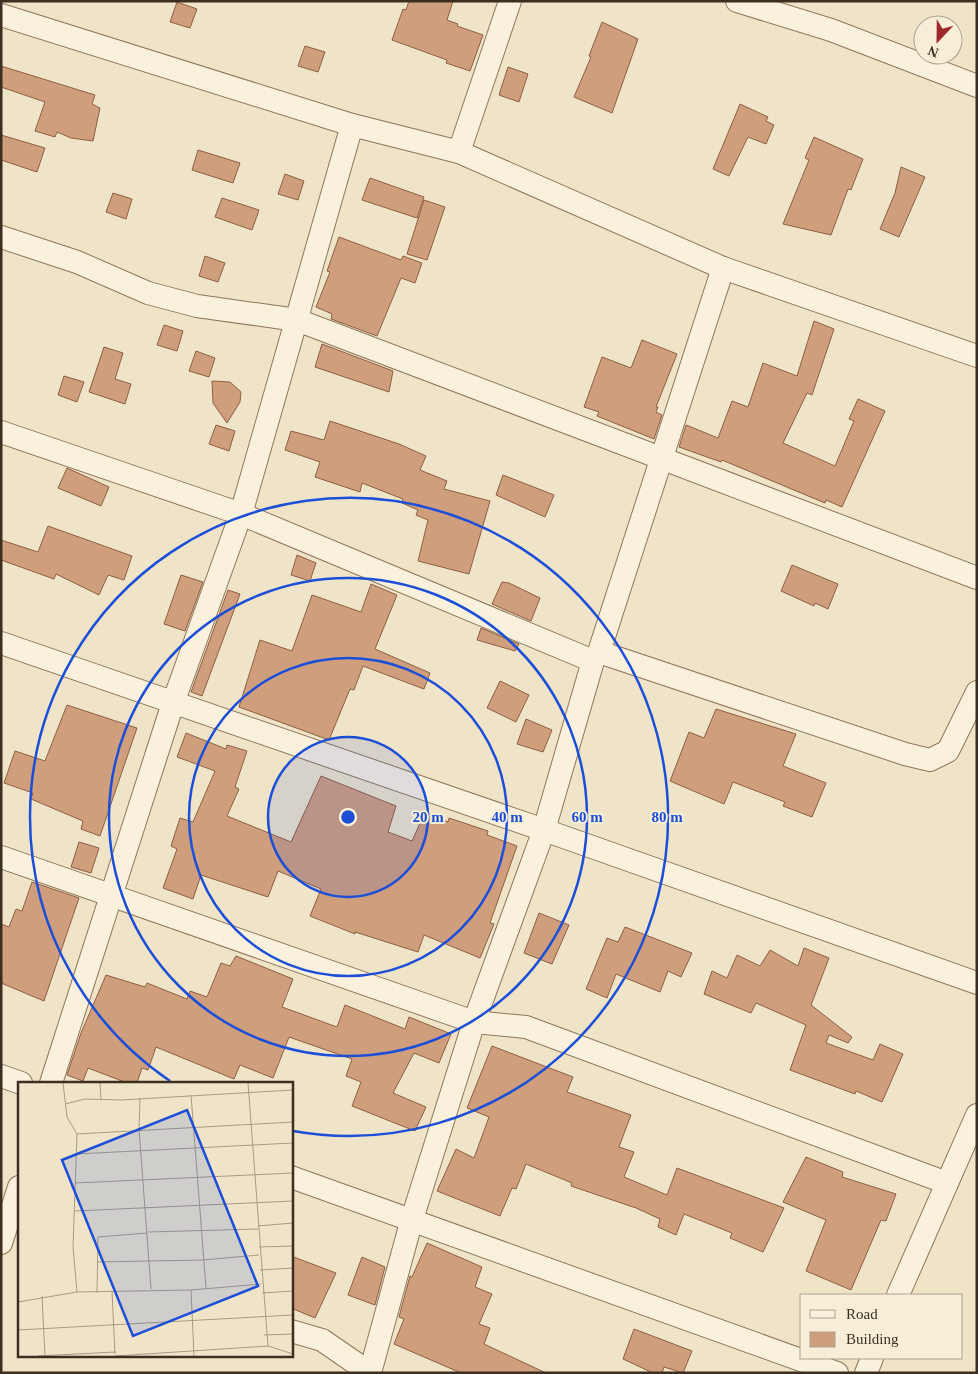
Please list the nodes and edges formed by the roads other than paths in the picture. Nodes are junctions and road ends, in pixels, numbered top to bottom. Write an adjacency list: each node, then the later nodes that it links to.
1 (510, 1): 6 (street)
2 (737, 1): 4 (street)
3 (1, 15): 5 (street)
4 (977, 86)
5 (352, 125): 6 (street); 9 (street)
6 (459, 152): 8 (street)
7 (1, 237): 9 (street)
8 (723, 268): 10 (street); 12 (street)
9 (297, 320): 12 (street); 13 (street)
10 (977, 356)
11 (1, 432): 13 (street)
12 (663, 458): 14 (street); 16 (street)
13 (242, 514): 16 (street); 18 (street)
14 (977, 578)
15 (1, 643): 18 (street)
16 (596, 657): 17 (street); 19 (street)
17 (977, 692)
18 (172, 703): 19 (street); 21 (street)
19 (544, 830): 22 (street); 23 (street)
20 (1, 857): 21 (street)
21 (113, 895): 23 (street); 26 (street)
22 (977, 983)
23 (474, 1022): 29 (street); 31 (street)
24 (1, 1076): 25 (street)
25 (18, 1082)
26 (51, 1082)
27 (977, 1115): 29 (street)
28 (292, 1177): 31 (street)
29 (948, 1183): 34 (street)
30 (18, 1190): 32 (street)
31 (412, 1219): 37 (street); 38 (street)
32 (1, 1244): 33 (street)
33 (18, 1250)
34 (898, 1294)
35 (292, 1331): 37 (street)
36 (872, 1359): 39 (street)
37 (370, 1373)
38 (838, 1373)
39 (866, 1373)

